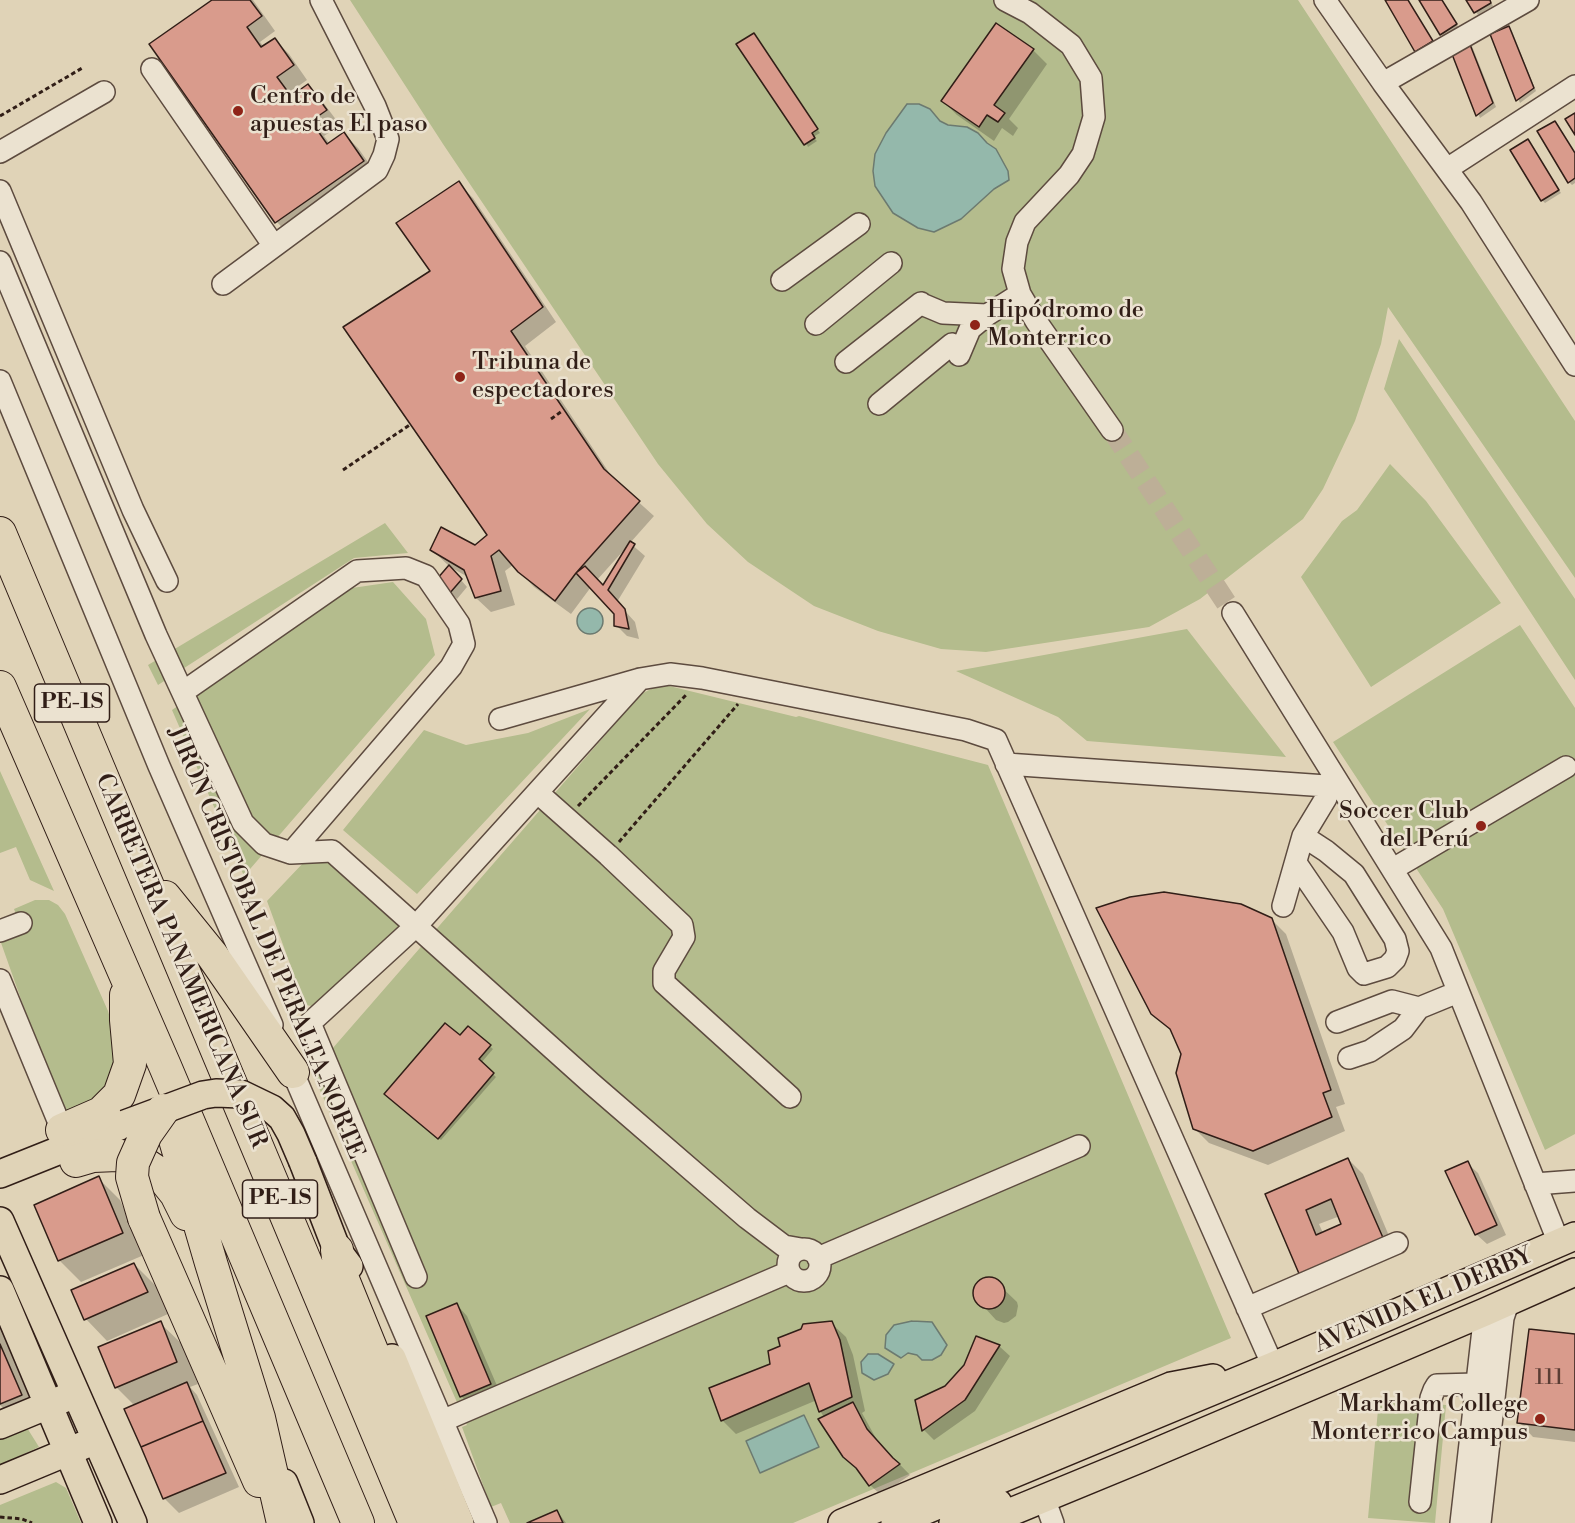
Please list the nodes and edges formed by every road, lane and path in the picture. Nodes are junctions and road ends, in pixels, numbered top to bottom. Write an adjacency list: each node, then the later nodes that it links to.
1 (321, 0): 15 (street)
2 (1005, 0): 20 (street)
3 (1324, 0): 7 (street)
4 (1528, 0): 7 (street)
5 (84, 67): 10 (path)
6 (152, 69): 15 (street)
7 (1383, 83): 12 (street)
8 (1575, 86): 12 (street)
9 (104, 92): 11 (street)
10 (0, 116)
11 (0, 152)
12 (1447, 169): 24 (street)
13 (1, 197): 28 (street)
14 (859, 224): 18 (street)
15 (274, 246): 19 (street)
16 (0, 262): 31 (street)
17 (891, 263): 22 (street)
18 (782, 280)
19 (223, 284)
20 (1020, 294): 21 (street); 32 (street)
21 (987, 315): 23 (street); 26 (street)
22 (816, 324)
23 (846, 362)
24 (1575, 365)
25 (0, 381): 65 (street, JIRÓN CRISTOBAL DE PERALTA NORTE)
26 (879, 404)
27 (562, 411): 29 (path)
28 (93, 414): 31 (street); 35 (street)
29 (550, 419)
30 (411, 424): 33 (path)
31 (69, 427): 41 (street)
32 (1113, 430)
33 (343, 470)
34 (0, 532): 53 (highway, CARRETERA PANAMERICANA SUR / PE-1S)
35 (167, 581)
36 (1233, 613): 45 (street)
37 (702, 678): 38 (street); 40 (street); 47 (path)
38 (640, 679): 42 (street); 46 (street)
39 (0, 687): 58 (highway, PE-1S)
40 (753, 688): 43 (street); 50 (path)
41 (183, 692): 49 (street); 49 (street)
42 (500, 719)
43 (1006, 764): 45 (street); 87 (street)
44 (1566, 767): 52 (street)
45 (1335, 786): 48 (street); 52 (street)
46 (538, 793): 47 (street); 56 (street)
47 (567, 819): 50 (street)
48 (1304, 836): 51 (street); 51 (street)
49 (291, 853): 56 (street)
50 (608, 855): 66 (street)
51 (1296, 862): 54 (street)
52 (1393, 869): 60 (street)
53 (145, 874): 65 (highway); 109 (highway, CARRETERA PANAMERICANA SUR / PE-1S)
54 (1283, 906)
55 (21, 922): 57 (street)
56 (417, 926): 80 (street); 84 (street)
57 (0, 931)
58 (126, 978): 64 (highway, PE-1S); 68 (highway)
59 (0, 980): 68 (street)
60 (1458, 992): 61 (street); 74 (street)
61 (1419, 1008): 62 (street); 63 (street)
62 (1337, 1022)
63 (1349, 1058)
64 (165, 1066): 81 (highway); 108 (highway, PE-1S)
65 (293, 1072): 94 (street, JIRÓN CRISTOBAL DE PERALTA NORTE)
66 (790, 1096)
67 (163, 1110): 72 (main road, bridge); 79 (main road, bridge); 103 (highway, bridge)
68 (62, 1130): 70 (main road)
69 (1079, 1146): 80 (street)
70 (0, 1155)
71 (76, 1161): 75 (main road); 81 (highway)
72 (0, 1174)
73 (1575, 1181): 74 (street)
74 (1535, 1184): 77 (street)
75 (0, 1191)
76 (0, 1221): 91 (main road)
77 (1567, 1240): 89 (main road, AVENIDA EL DERBY)
78 (1397, 1244): 87 (street)
79 (337, 1250): 110 (highway); 111 (main road)
80 (810, 1254): 82 (street); 82 (street)
81 (211, 1263): 93 (highway)
82 (789, 1272): 94 (street)
83 (1575, 1272): 86 (main road, AVENIDA EL DERBY)
84 (416, 1277)
85 (0, 1290): 92 (main road)
86 (1509, 1300): 88 (main road, AVENIDA EL DERBY); 118 (street)
87 (1247, 1308): 89 (street)
88 (1485, 1312): 90 (street); 98 (main road, AVENIDA EL DERBY)
89 (1273, 1366): 113 (main road); 114 (main road)
90 (1476, 1384): 100 (street); 117 (street)
91 (77, 1393): 92 (main road); 96 (main road)
92 (48, 1405): 95 (main road); 97 (main road)
93 (259, 1418): 103 (highway); 107 (main road)
94 (442, 1421): 112 (street, JIRÓN CRISTOBAL DE PERALTA NORTE)
95 (0, 1425)
96 (97, 1439): 97 (main road); 106 (main road)
97 (68, 1451): 99 (main road); 105 (main road)
98 (1142, 1458): 102 (main road); 115 (main road)
99 (0, 1480)
100 (1420, 1502)
101 (0, 1516): 104 (path)
102 (1051, 1516): 116 (main road)
103 (278, 1519)
104 (32, 1523)
105 (98, 1523)
106 (133, 1523)
107 (300, 1523)
108 (358, 1523)
109 (415, 1523)
110 (442, 1523)
111 (460, 1523)
112 (486, 1523)
113 (842, 1523)
114 (895, 1523)
115 (953, 1523)
116 (984, 1523)
117 (1461, 1523)
118 (1480, 1523)

